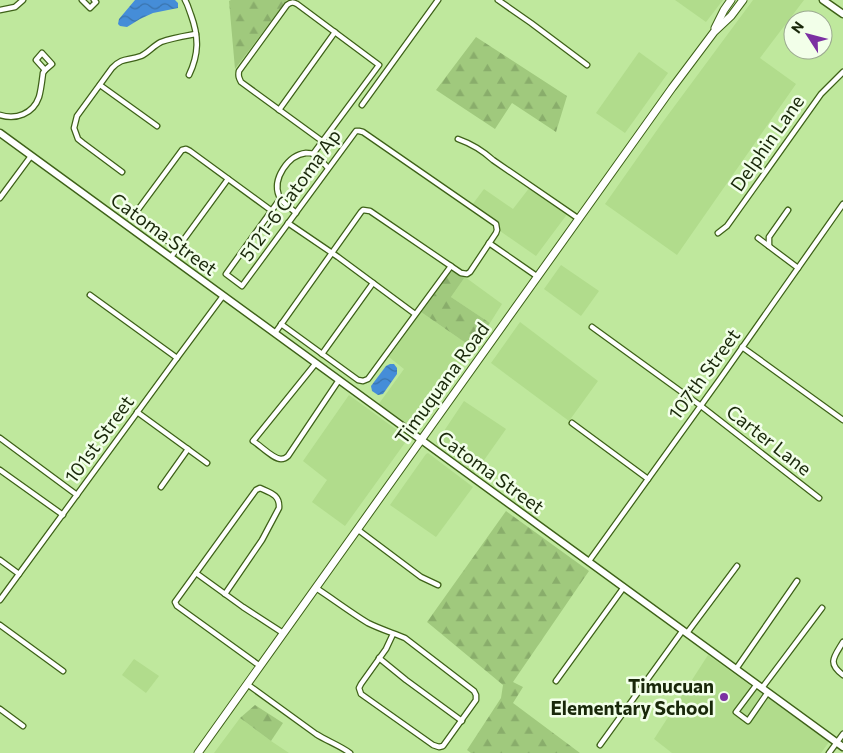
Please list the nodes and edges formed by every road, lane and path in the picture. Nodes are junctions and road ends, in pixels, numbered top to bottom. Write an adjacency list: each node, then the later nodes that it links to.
1 (23, 0): 10 (street)
2 (82, 0): 3 (street)
3 (94, 0)
4 (185, 0): 14 (street)
5 (438, 0): 20 (street)
6 (498, 0): 15 (street)
7 (731, 0): 13 (main road, Timuquana Road)
8 (743, 0): 13 (main road, Timuquana Road)
9 (823, 0): 11 (street)
10 (0, 10)
11 (843, 14)
12 (335, 32): 21 (street); 21 (street); 28 (street)
13 (714, 32): 40 (main road, Timuquana Road)
14 (196, 34): 18 (street); 19 (street)
15 (587, 65)
16 (46, 70): 22 (street)
17 (843, 72): 42 (street, Delphin Lane)
18 (189, 75)
19 (100, 85): 23 (street); 25 (street)
20 (362, 104)
21 (279, 110): 28 (street)
22 (0, 116)
23 (157, 126)
24 (0, 133): 30 (street, Catoma Street)
25 (75, 133): 26 (street); 32 (street)
26 (68, 135)
27 (458, 139): 40 (street)
28 (322, 141): 29 (street)
29 (313, 154): 31 (street); 35 (street)
30 (31, 156): 34 (street); 48 (street, Catoma Street)
31 (328, 168): 39 (street, 5121-6 Catoma Ap); 44 (street, 5121-6 Catoma Ap)
32 (122, 172)
33 (228, 179): 38 (street); 46 (street); 46 (street)
34 (0, 198)
35 (280, 199): 38 (street); 39 (street)
36 (843, 204): 50 (street, 107th Street)
37 (788, 210): 45 (street)
38 (272, 211): 41 (street, 5121-6 Catoma Ap)
39 (296, 212): 41 (street, 5121-6 Catoma Ap)
40 (579, 219): 51 (main road, Timuquana Road)
41 (288, 222): 47 (street)
42 (718, 233)
43 (758, 238): 45 (street)
44 (489, 243): 49 (street, 5121-6 Catoma Ap); 51 (street)
45 (769, 246): 50 (street)
46 (177, 248): 48 (street)
47 (332, 253): 49 (street, 5121-6 Catoma Ap); 52 (street); 56 (street, 5121-6 Catoma Ap)
48 (171, 257): 54 (street, Catoma Street)
49 (451, 266): 55 (street)
50 (798, 268): 59 (street, 107th Street)
51 (538, 277): 69 (main road, Timuquana Road)
52 (373, 284): 55 (street); 60 (street)
53 (90, 295): 61 (street)
54 (223, 296): 58 (street, Catoma Street); 61 (street, 101st Street)
55 (415, 314): 60 (street)
56 (281, 324): 58 (street, 5121-6 Catoma Ap); 60 (street)
57 (592, 327): 64 (street, Carter Lane)
58 (275, 333): 62 (street, Catoma Street)
59 (742, 347): 64 (street, 107th Street); 66 (street)
60 (322, 354)
61 (177, 358): 65 (street, 101st Street)
62 (316, 363): 63 (street, Catoma Street); 63 (street)
63 (339, 380): 69 (street, Catoma Street)
64 (700, 406): 73 (street, 107th Street); 76 (street, Carter Lane)
65 (138, 412): 70 (street); 75 (street, 101st Street)
66 (843, 420)
67 (572, 423): 73 (street)
68 (0, 438): 75 (street)
69 (421, 439): 78 (main road, Timuquana Road); 80 (street, Catoma Street)
70 (188, 449): 71 (street); 74 (street)
71 (207, 463)
72 (0, 470): 77 (street)
73 (648, 479): 80 (street, 107th Street)
74 (161, 487)
75 (77, 494): 77 (street, 101st Street)
76 (819, 498)
77 (62, 515): 83 (street, 101st Street)
78 (357, 529): 85 (street); 87 (main road, Timuquana Road)
79 (0, 560): 83 (street)
80 (589, 561): 86 (street, Catoma Street)
81 (737, 566): 92 (street)
82 (196, 573): 88 (street); 88 (street); 97 (street)
83 (19, 574): 89 (street, 101st Street)
84 (797, 581): 98 (street)
85 (438, 585)
86 (624, 587): 92 (street, Catoma Street); 101 (street)
87 (316, 588): 93 (main road, Timuquana Road); 94 (street)
88 (225, 594): 93 (street)
89 (0, 600)
90 (822, 608): 103 (street)
91 (0, 625): 99 (street)
92 (685, 631): 98 (street, Catoma Street); 110 (street)
93 (283, 633): 97 (main road, Timuquana Road)
94 (394, 634): 96 (street); 106 (street)
95 (843, 642): 100 (street)
96 (379, 658): 106 (street); 106 (street)
97 (260, 666): 102 (main road, Timuquana Road)
98 (736, 668): 103 (street, Catoma Street)
99 (63, 671)
100 (843, 675)
101 (556, 680)
102 (247, 684): 112 (main road, Timuquana Road); 113 (street)
103 (759, 686): 104 (street, Catoma Street); 104 (street)
104 (768, 692): 109 (street, Catoma Street)
105 (0, 709): 107 (street)
106 (462, 721)
107 (23, 726)
108 (843, 734): 109 (street)
109 (837, 742): 111 (street, Catoma Street); 114 (street)
110 (600, 745)
111 (843, 747)
112 (198, 753)
113 (350, 753)
114 (829, 753)

